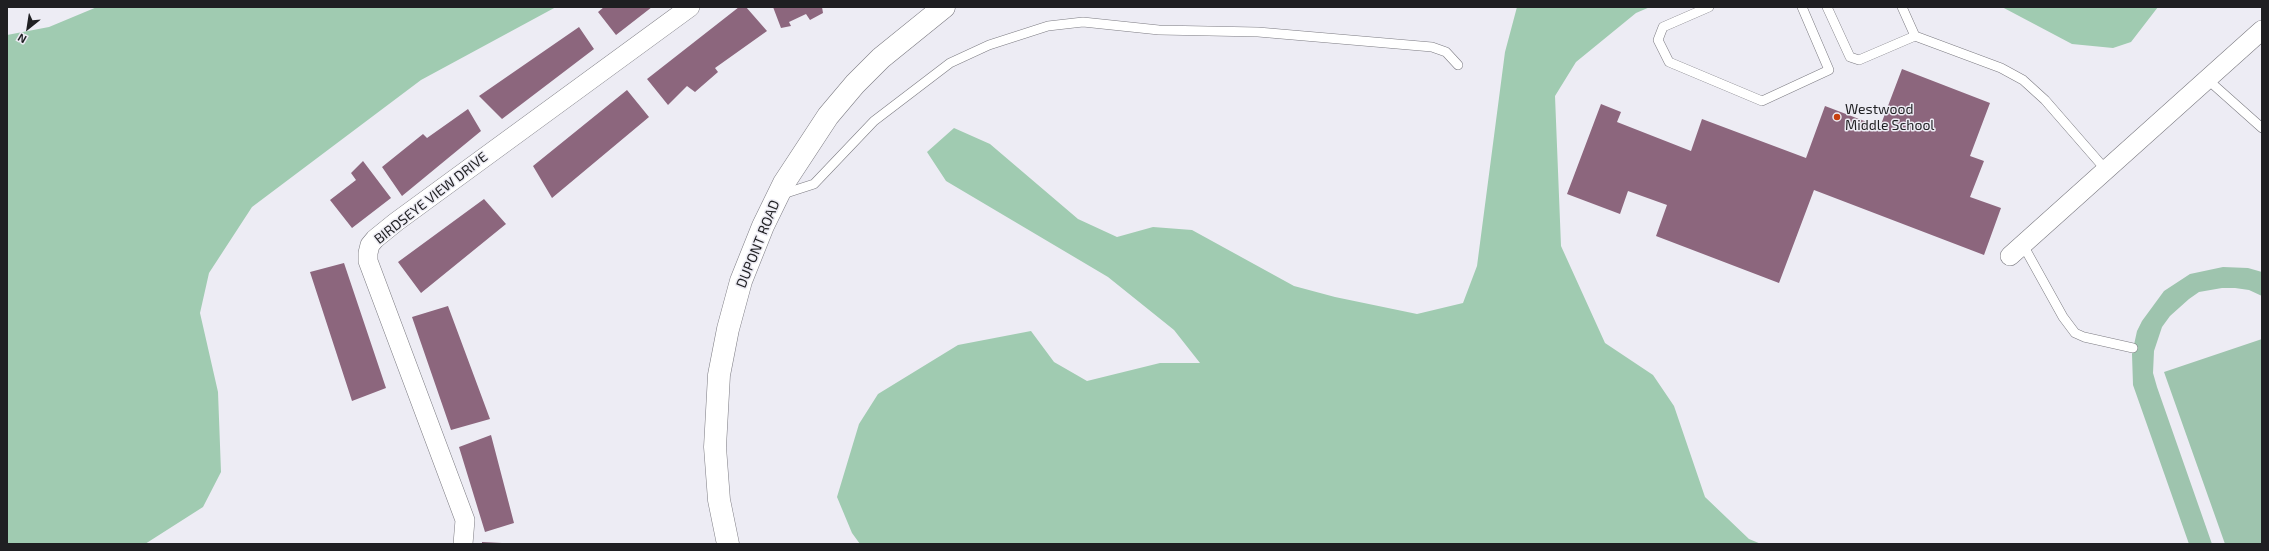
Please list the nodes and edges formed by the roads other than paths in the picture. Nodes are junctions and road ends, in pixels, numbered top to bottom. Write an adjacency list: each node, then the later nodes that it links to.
1 (690, 7): 16 (street, BIRDSEYE VIEW DRIVE)
2 (944, 7): 13 (street, DUPONT ROAD)
3 (1709, 7): 4 (lane)
4 (1802, 7)
5 (1827, 7): 8 (lane)
6 (1902, 7): 8 (lane)
7 (2262, 30): 10 (street)
8 (1915, 36): 12 (lane)
9 (1458, 65): 13 (lane)
10 (2207, 79): 11 (lane); 12 (street)
11 (2262, 128)
12 (2106, 170): 14 (street)
13 (778, 196): 17 (street, DUPONT ROAD)
14 (2016, 250): 15 (lane)
15 (2133, 348)
16 (463, 544)
17 (728, 544)

